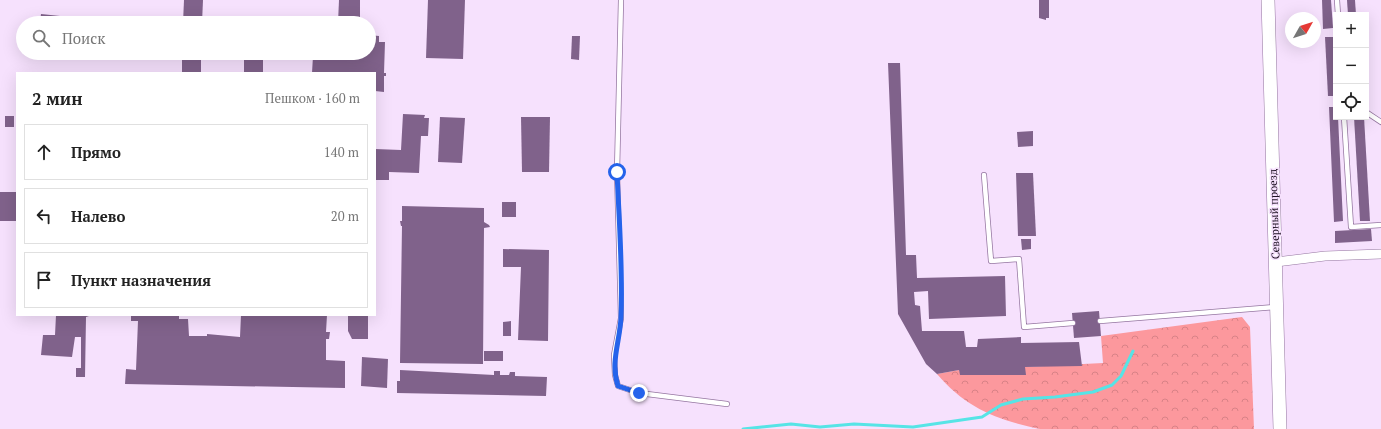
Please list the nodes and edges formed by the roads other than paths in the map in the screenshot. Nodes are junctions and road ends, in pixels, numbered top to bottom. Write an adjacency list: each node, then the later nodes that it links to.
1 (621, 0): 15 (lane)
2 (1268, 0): 11 (street, Северный проезд)
3 (1337, 0): 4 (lane)
4 (1338, 12)
5 (1369, 114): 7 (lane)
6 (1344, 120): 9 (lane)
7 (1381, 122)
8 (984, 175): 14 (lane)
9 (1381, 225)
10 (1381, 254): 11 (street)
11 (1276, 262): 12 (street, Северный проезд)
12 (1277, 307): 13 (lane); 16 (street, Северный проезд)
13 (1100, 321)
14 (1073, 323)
15 (727, 404)
16 (1280, 429)

